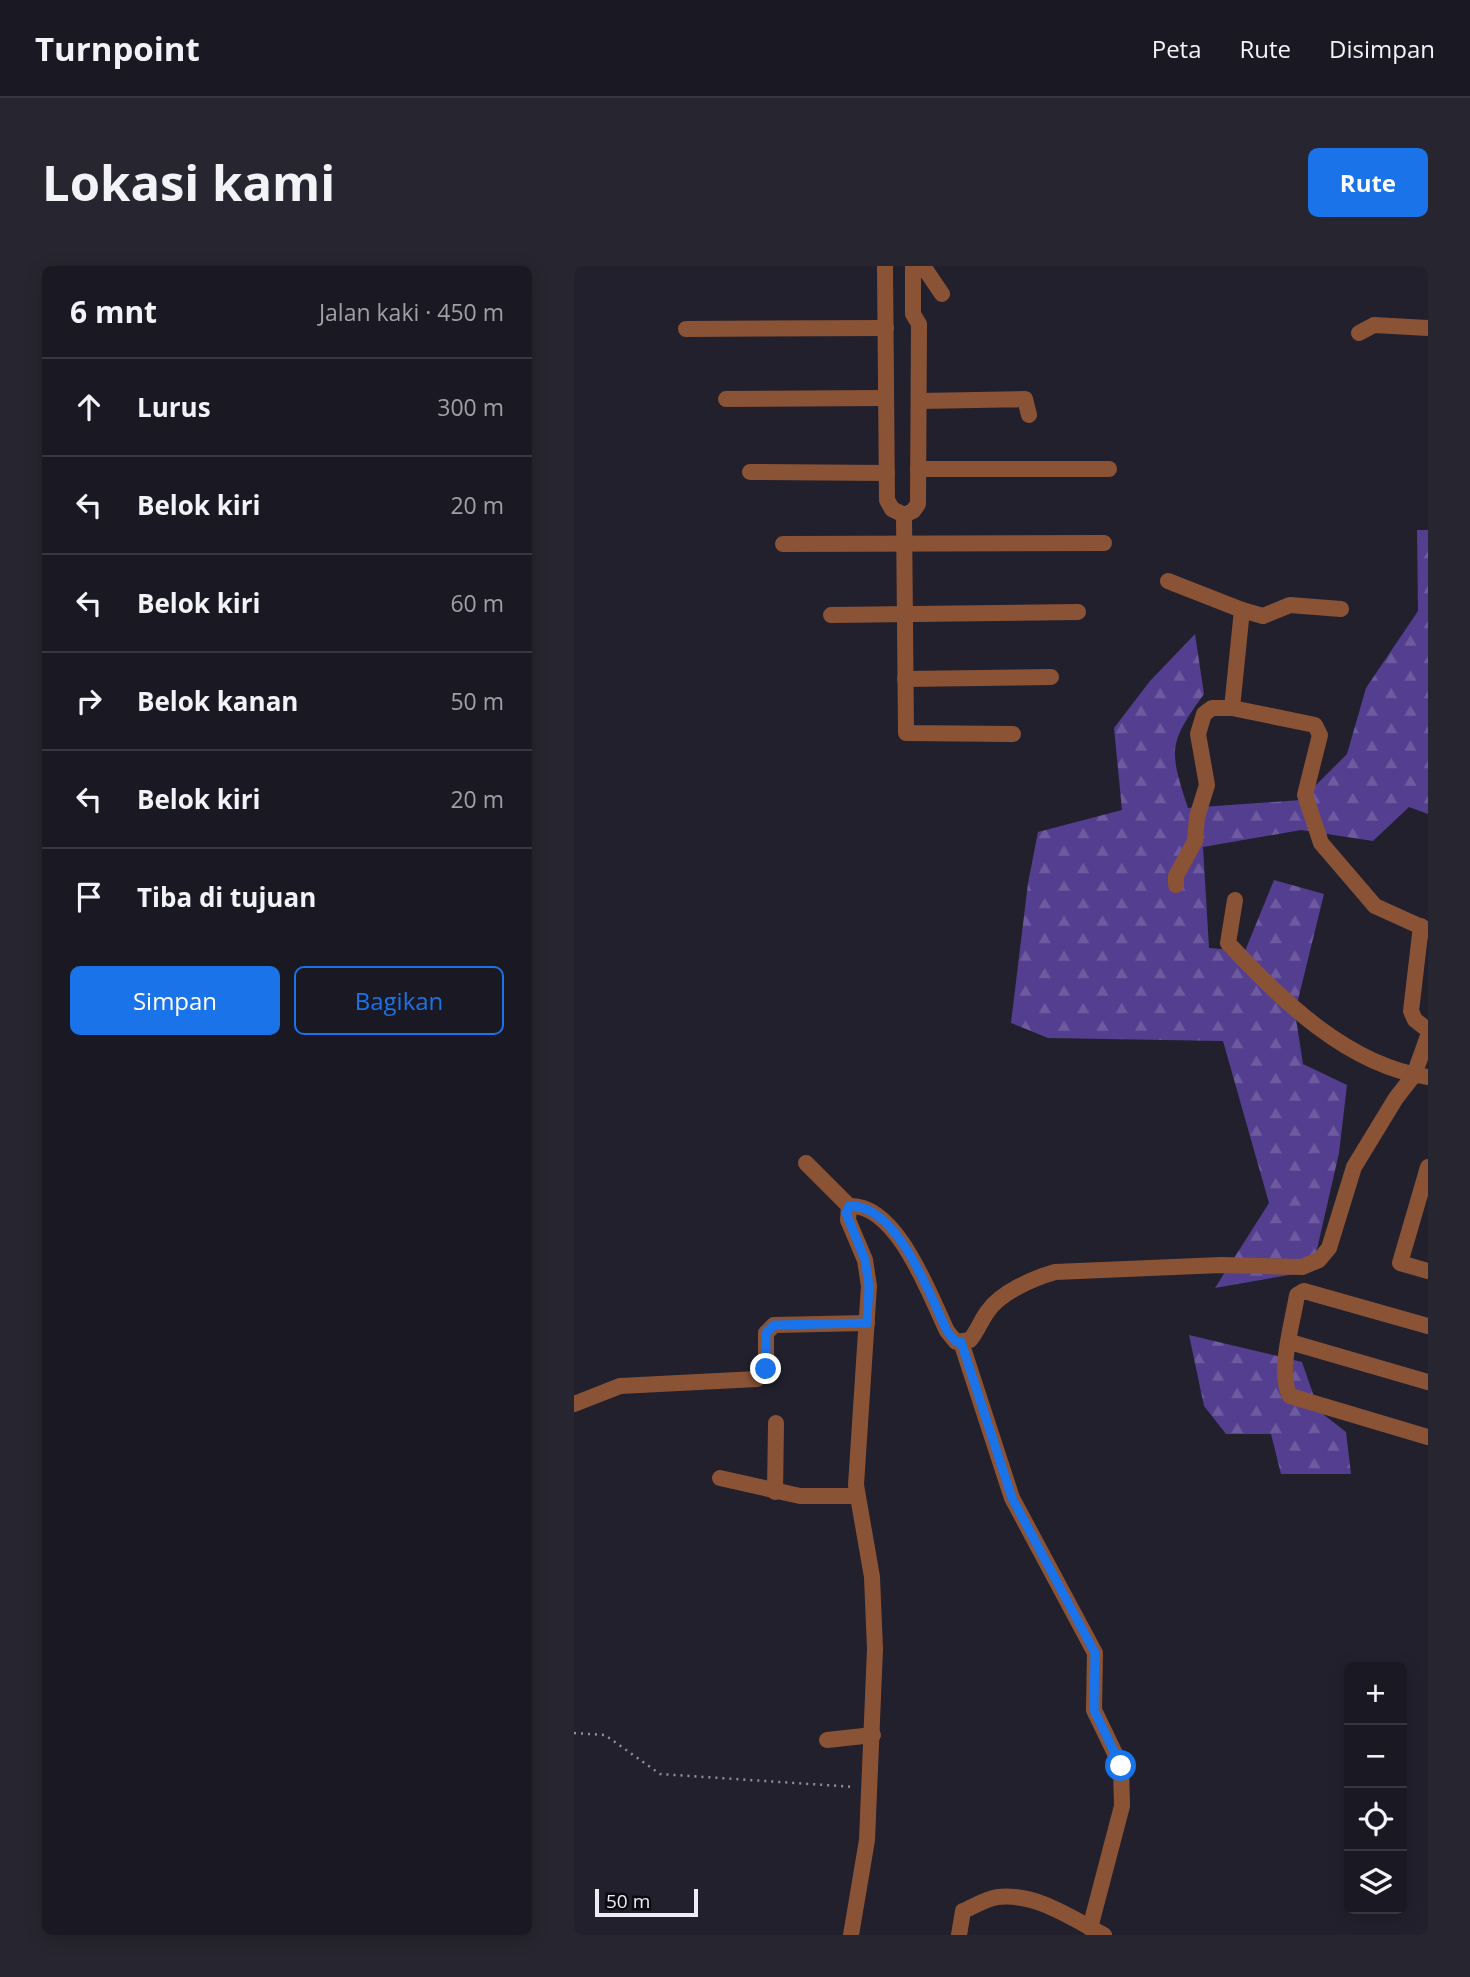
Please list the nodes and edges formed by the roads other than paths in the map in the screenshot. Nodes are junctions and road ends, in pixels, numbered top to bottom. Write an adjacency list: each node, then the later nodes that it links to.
1 (886, 266): 6 (street)
2 (913, 266): 5 (street)
3 (923, 266): 4 (street)
4 (942, 294)
5 (913, 314): 6 (street); 12 (street)
6 (886, 321): 8 (street); 10 (street)
7 (1428, 328): 9 (street)
8 (686, 329)
9 (1359, 333)
10 (886, 398): 11 (street); 17 (street)
11 (726, 399)
12 (919, 401): 13 (street); 14 (street)
13 (1028, 415)
14 (918, 469): 15 (street); 18 (street)
15 (1109, 469)
16 (750, 472): 17 (street)
17 (887, 473): 18 (street)
18 (904, 515): 21 (street)
19 (1104, 543): 21 (street)
20 (783, 544): 21 (street)
21 (904, 544): 26 (street)
22 (1168, 581): 24 (street)
23 (1341, 609): 24 (street)
24 (1242, 610): 30 (street)
25 (1078, 612): 26 (street)
26 (905, 614): 27 (street); 29 (street)
27 (831, 615)
28 (1051, 677): 29 (street)
29 (905, 679): 31 (street)
30 (1232, 708): 32 (street); 34 (street)
31 (1013, 734)
32 (1176, 886)
33 (1235, 900): 36 (street)
34 (1424, 928): 35 (street)
35 (1428, 1033): 36 (street)
36 (1421, 1076): 44 (street)
37 (806, 1163): 39 (street)
38 (1428, 1167): 40 (street)
39 (849, 1206): 42 (street); 44 (street)
40 (1422, 1211): 41 (street)
41 (1428, 1271)
42 (867, 1323): 47 (street); 52 (street)
43 (1428, 1326): 45 (street)
44 (961, 1342): 55 (street)
45 (1290, 1342): 46 (street); 49 (street)
46 (1428, 1381)
47 (574, 1404)
48 (776, 1423): 51 (street)
49 (1428, 1437)
50 (720, 1478): 51 (street)
51 (775, 1492): 52 (street)
52 (857, 1496): 53 (street)
53 (873, 1735): 54 (street); 56 (street)
54 (827, 1740)
55 (1097, 1931): 57 (street)
56 (851, 1935)
57 (959, 1935)

